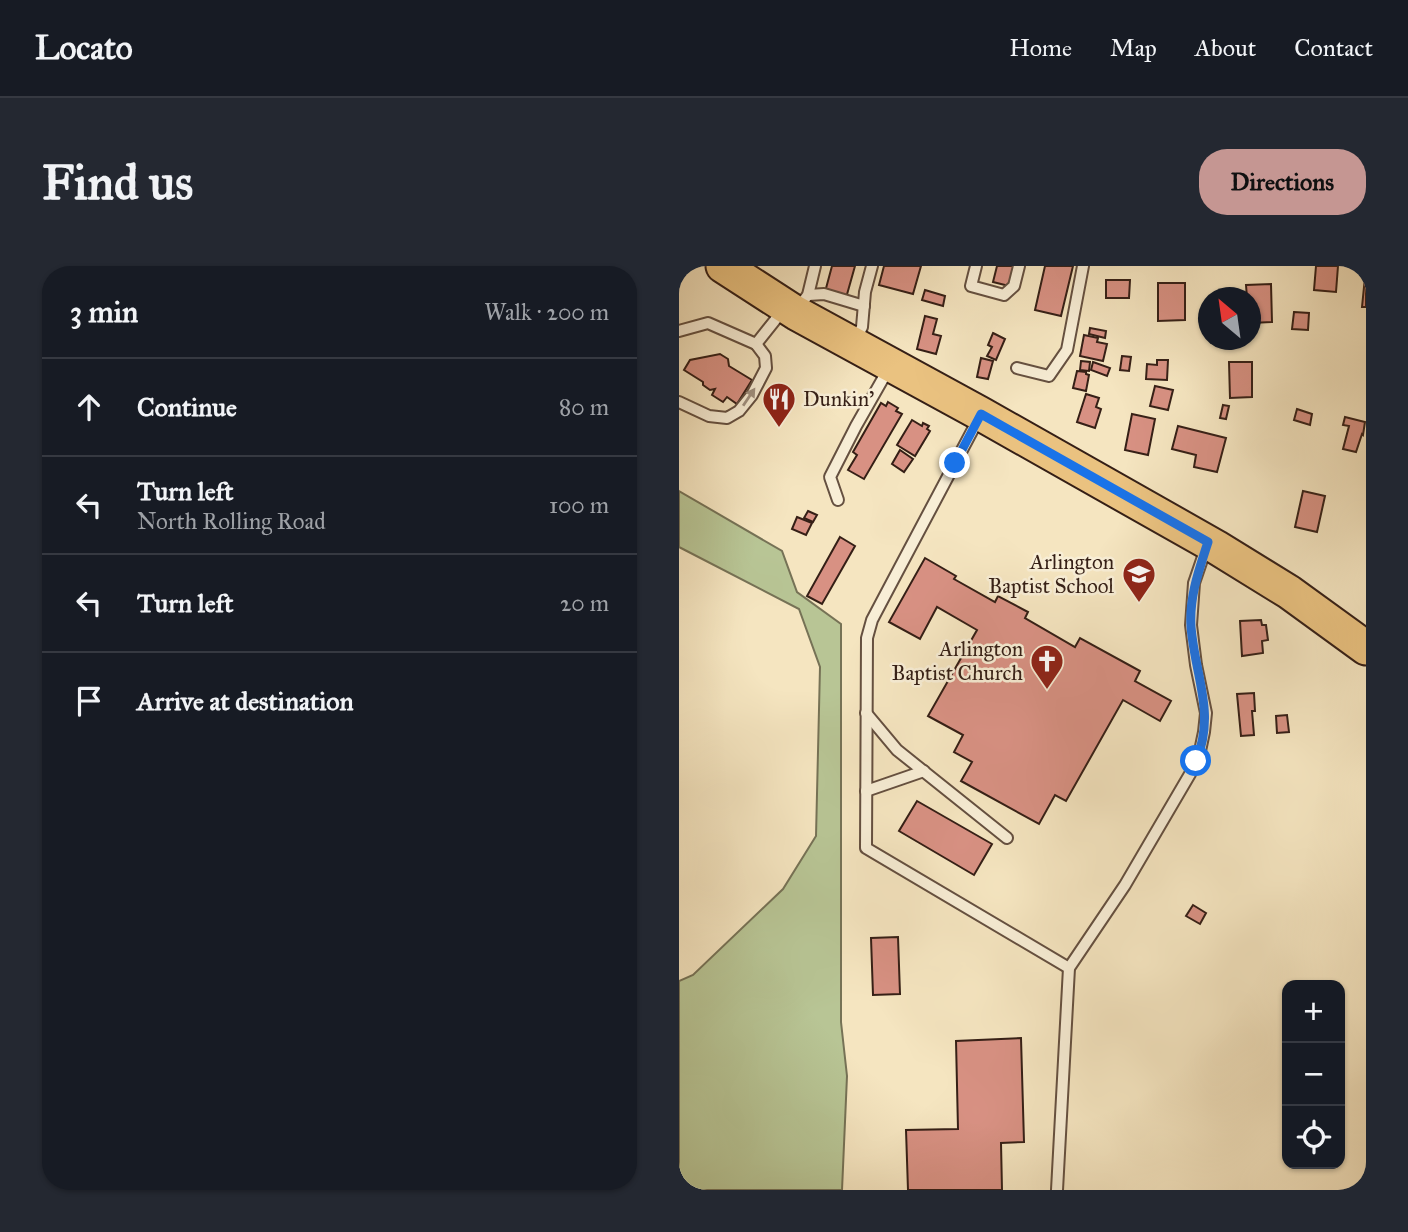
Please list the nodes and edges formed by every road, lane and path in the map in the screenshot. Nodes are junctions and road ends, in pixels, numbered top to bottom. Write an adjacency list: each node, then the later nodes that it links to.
1 (723, 266): 7 (main road)
2 (815, 266): 7 (lane)
3 (872, 266): 8 (lane)
4 (976, 266): 5 (lane)
5 (1019, 266)
6 (1083, 266): 13 (lane)
7 (796, 305): 8 (lane); 10 (lane); 11 (main road)
8 (864, 306): 11 (lane)
9 (679, 331): 10 (lane)
10 (756, 344): 14 (lane, one-way to 10)
11 (853, 345): 12 (main road)
12 (890, 365): 15 (main road); 16 (lane)
13 (1017, 368)
14 (679, 402)
15 (981, 414): 17 (main road); 19 (lane)
16 (838, 500)
17 (1208, 542): 18 (main road); 23 (lane)
18 (1366, 648)
19 (866, 713): 20 (lane); 21 (lane)
20 (924, 771): 21 (lane); 22 (lane)
21 (866, 791): 23 (lane)
22 (1007, 838)
23 (1069, 968): 24 (lane)
24 (1057, 1190)

